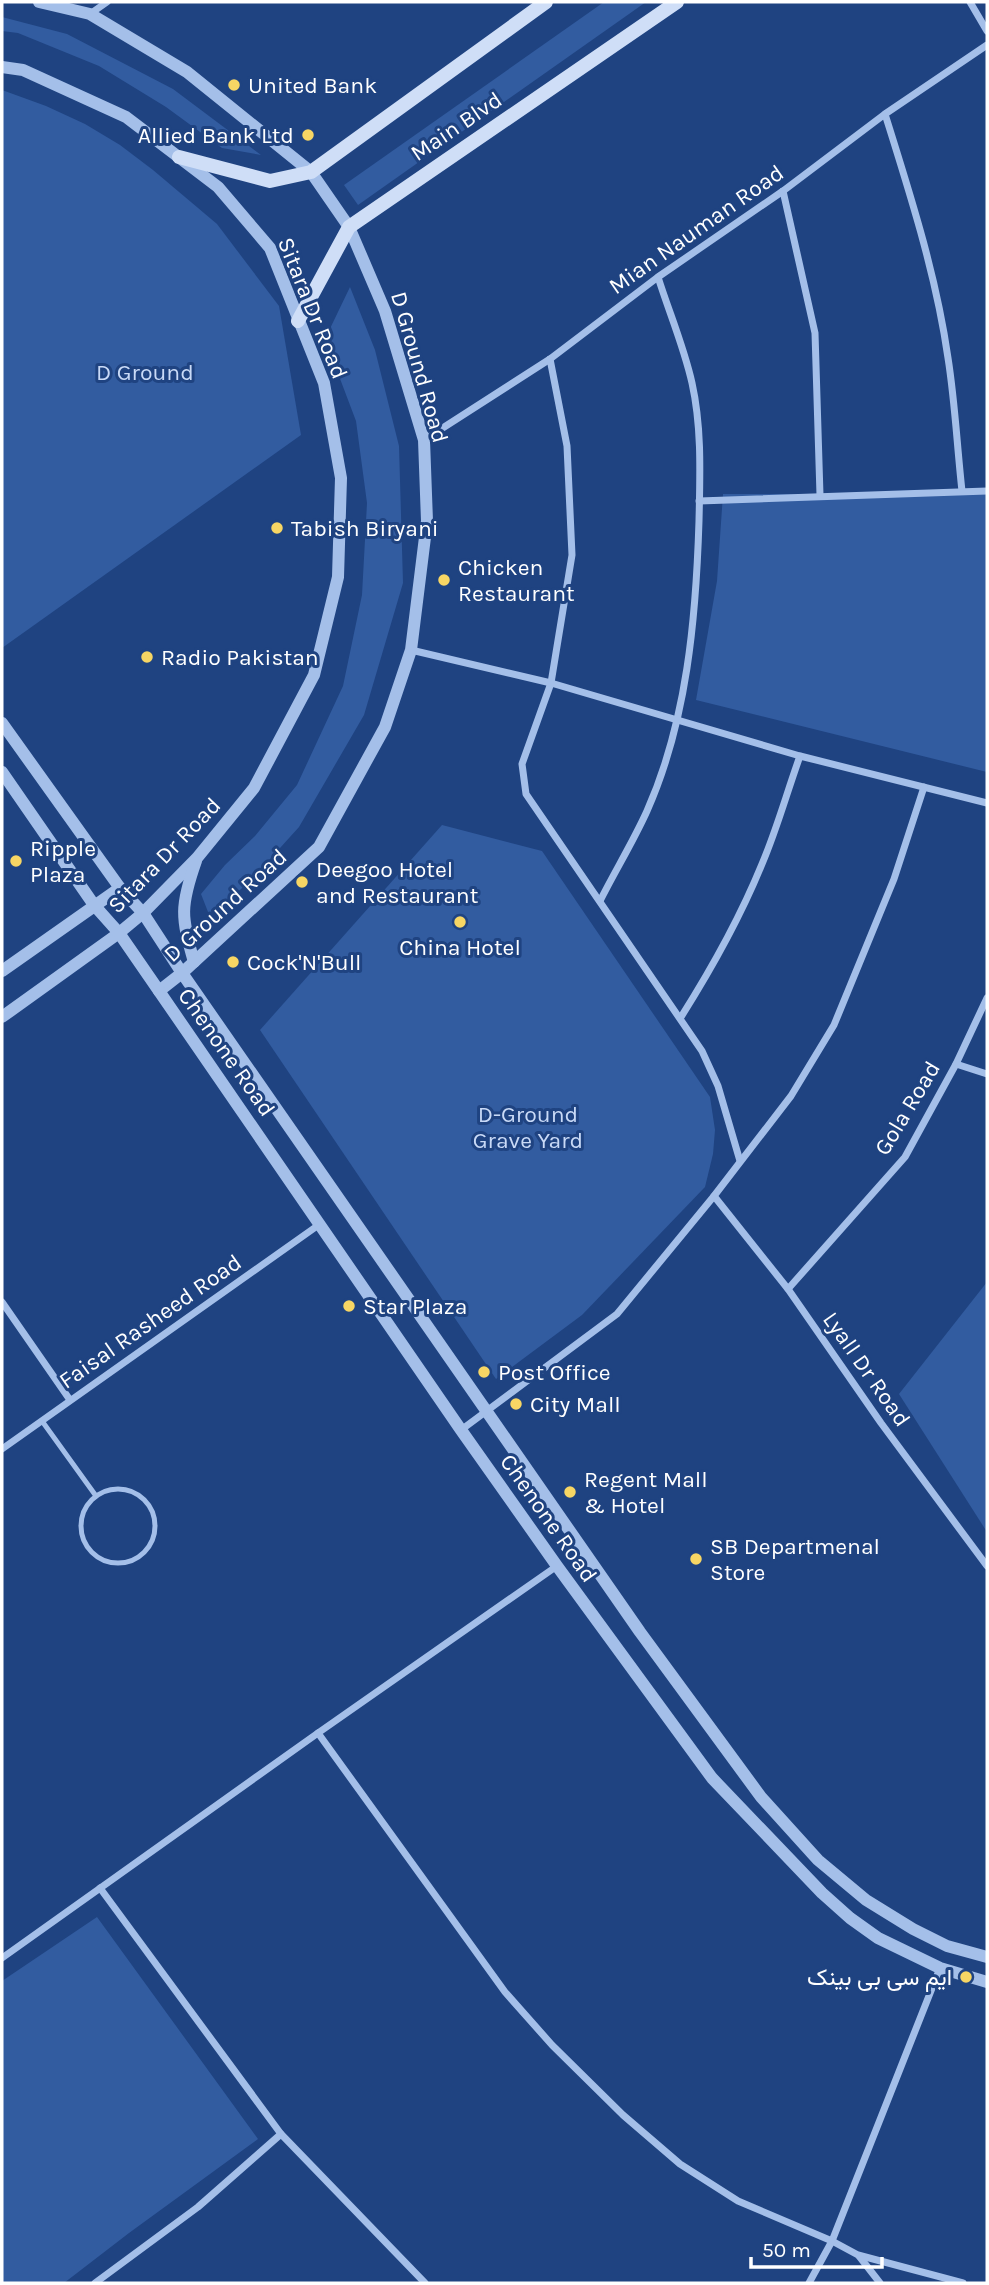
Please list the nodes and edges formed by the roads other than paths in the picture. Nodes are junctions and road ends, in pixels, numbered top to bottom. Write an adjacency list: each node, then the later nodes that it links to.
1 (39, 2): 6 (street, D Ground Road)
2 (107, 2): 6 (street)
3 (546, 2): 12 (main road, Main Blvd)
4 (677, 2): 14 (main road, Main Blvd)
5 (970, 2): 7 (street)
6 (90, 14): 12 (street, D Ground Road)
7 (987, 31)
8 (987, 45): 10 (street, Mian Nauman Road)
9 (2, 67): 11 (street, Sitara Dr Road)
10 (886, 114): 13 (street, Mian Nauman Road); 19 (street)
11 (179, 158): 12 (main road, Main Blvd); 16 (street, Sitara Dr Road)
12 (311, 172): 14 (street, D Ground Road)
13 (783, 191): 15 (street, Mian Nauman Road); 21 (street)
14 (349, 227): 16 (main road, Main Blvd); 18 (street, D Ground Road)
15 (658, 277): 17 (street, Mian Nauman Road); 22 (street)
16 (298, 321): 31 (street, Sitara Dr Road)
17 (550, 359): 18 (street, Mian Nauman Road); 24 (street)
18 (424, 440): 23 (street, D Ground Road)
19 (962, 491): 20 (street); 21 (street)
20 (987, 491)
21 (820, 495): 22 (street)
22 (699, 501): 25 (street)
23 (411, 650): 24 (street); 37 (street, D Ground Road)
24 (551, 683): 25 (street); 33 (street)
25 (676, 720): 27 (street); 33 (street)
26 (2, 723): 32 (street, Chenone Road)
27 (800, 756): 29 (street); 43 (street)
28 (2, 772): 34 (street, Chenone Road)
29 (924, 787): 30 (street); 46 (street)
30 (987, 803)
31 (197, 858): 35 (street, Sitara Dr Road); 37 (street)
32 (120, 888): 34 (street); 35 (street, Chenone Road)
33 (600, 901): 43 (street)
34 (94, 905): 36 (street, Chenone Road); 38 (street)
35 (143, 913): 36 (street, Sitara Dr Road); 39 (street, Chenone Road)
36 (119, 933): 40 (street, Chenone Road); 42 (street, Sitara Dr Road)
37 (194, 962): 39 (street, D Ground Road)
38 (2, 971)
39 (182, 973): 40 (street, D Ground Road); 52 (street, Chenone Road)
40 (159, 991): 48 (street, Chenone Road)
41 (987, 998): 44 (street, Gola Road)
42 (2, 1017)
43 (681, 1017): 46 (street)
44 (956, 1065): 45 (street); 49 (street, Gola Road)
45 (987, 1074)
46 (740, 1161): 47 (street)
47 (714, 1196): 49 (street, Lyall Dr Road); 52 (street)
48 (320, 1224): 51 (street, Faisal Rasheed Road); 54 (street, Chenone Road)
49 (788, 1289): 58 (street, Lyall Dr Road)
50 (2, 1302): 51 (street)
51 (70, 1401): 53 (street, Faisal Rasheed Road)
52 (486, 1411): 54 (street); 61 (street, Chenone Road)
53 (42, 1421): 55 (street, Faisal Rasheed Road); 56 (lane)
54 (461, 1430): 57 (street, Chenone Road)
55 (2, 1449)
56 (96, 1496): 56 (lane)
57 (557, 1566): 59 (street); 63 (street, Chenone Road)
58 (987, 1566)
59 (318, 1733): 60 (street); 66 (street)
60 (100, 1888): 62 (street); 65 (street)
61 (987, 1957)
62 (2, 1958)
63 (940, 1968): 64 (street, Chenone Road); 66 (street)
64 (987, 1982)
65 (281, 2134): 68 (street); 69 (street)
66 (832, 2241): 67 (street); 70 (street)
67 (858, 2255): 71 (street); 72 (street)
68 (94, 2283)
69 (425, 2283)
70 (808, 2283)
71 (880, 2283)
72 (963, 2283)

